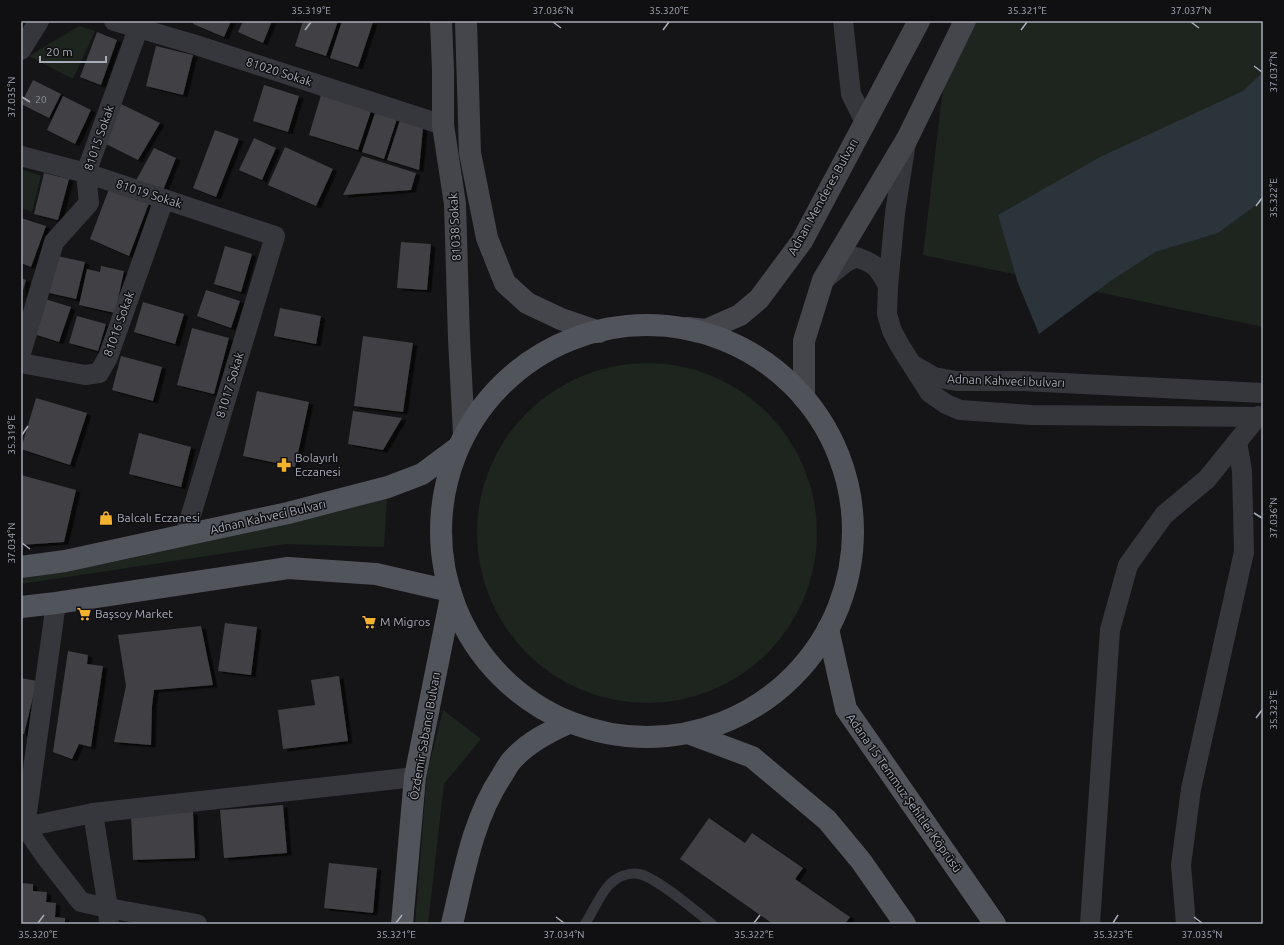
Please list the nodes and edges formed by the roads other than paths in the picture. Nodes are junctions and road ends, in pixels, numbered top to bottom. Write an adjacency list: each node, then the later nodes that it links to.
1 (39, 21): 9 (street)
2 (114, 21): 8 (street, 81020 Sokak)
3 (441, 21): 11 (street, 81038 Sokak)
4 (466, 21): 20 (street, 81038 Sokak)
5 (844, 21): 10 (street)
6 (919, 21): 10 (street, Adnan Menderes Bulvarı)
7 (965, 21): 12 (street)
8 (138, 28): 11 (street, 81020 Sokak); 14 (street, 81015 Sokak)
9 (21, 50)
10 (865, 122): 19 (street, Adnan Menderes Bulvarı)
11 (443, 125): 27 (street, 81038 Sokak)
12 (907, 139): 17 (street); 18 (street)
13 (21, 156): 14 (street, 81019 Sokak)
14 (86, 173): 15 (street, 81019 Sokak); 21 (street, 81015 Sokak)
15 (164, 199): 16 (street, 81019 Sokak); 22 (street, 81016 Sokak)
16 (275, 236): 29 (street, 81017 Sokak)
17 (823, 280): 18 (street); 25 (street)
18 (888, 286): 23 (street)
19 (688, 328): 20 (main road); 25 (main road)
20 (599, 332): 27 (main road)
21 (21, 353)
22 (21, 363)
23 (910, 363): 24 (street, Adnan Kahveci bulvarı); 26 (street, Adnan Kahveci bulvarı)
24 (1263, 394)
25 (804, 398): 34 (main road)
26 (1260, 416): 28 (street)
27 (460, 441): 29 (main road, Adnan Kahveci Bulvarı); 31 (main road)
28 (1237, 442): 48 (street); 49 (street)
29 (185, 536): 30 (main road, Adnan Kahveci Bulvarı)
30 (21, 567)
31 (451, 594): 32 (main road); 35 (main road); 37 (main road, Özdemir Sabancı Bulvarı)
32 (56, 603): 33 (main road); 39 (street)
33 (21, 607)
34 (828, 629): 36 (main road); 47 (main road, Adana 15 Temmuz Şehitler Köprüsü)
35 (569, 723): 36 (main road); 43 (main road)
36 (688, 732): 46 (main road)
37 (415, 777): 38 (street); 42 (main road, Özdemir Sabancı Bulvarı)
38 (93, 813): 39 (street); 40 (street)
39 (23, 827): 40 (street)
40 (108, 916): 41 (street)
41 (197, 924)
42 (402, 924)
43 (452, 924)
44 (585, 924): 45 (lane)
45 (712, 924)
46 (905, 924)
47 (995, 924)
48 (1090, 924)
49 (1186, 924)

